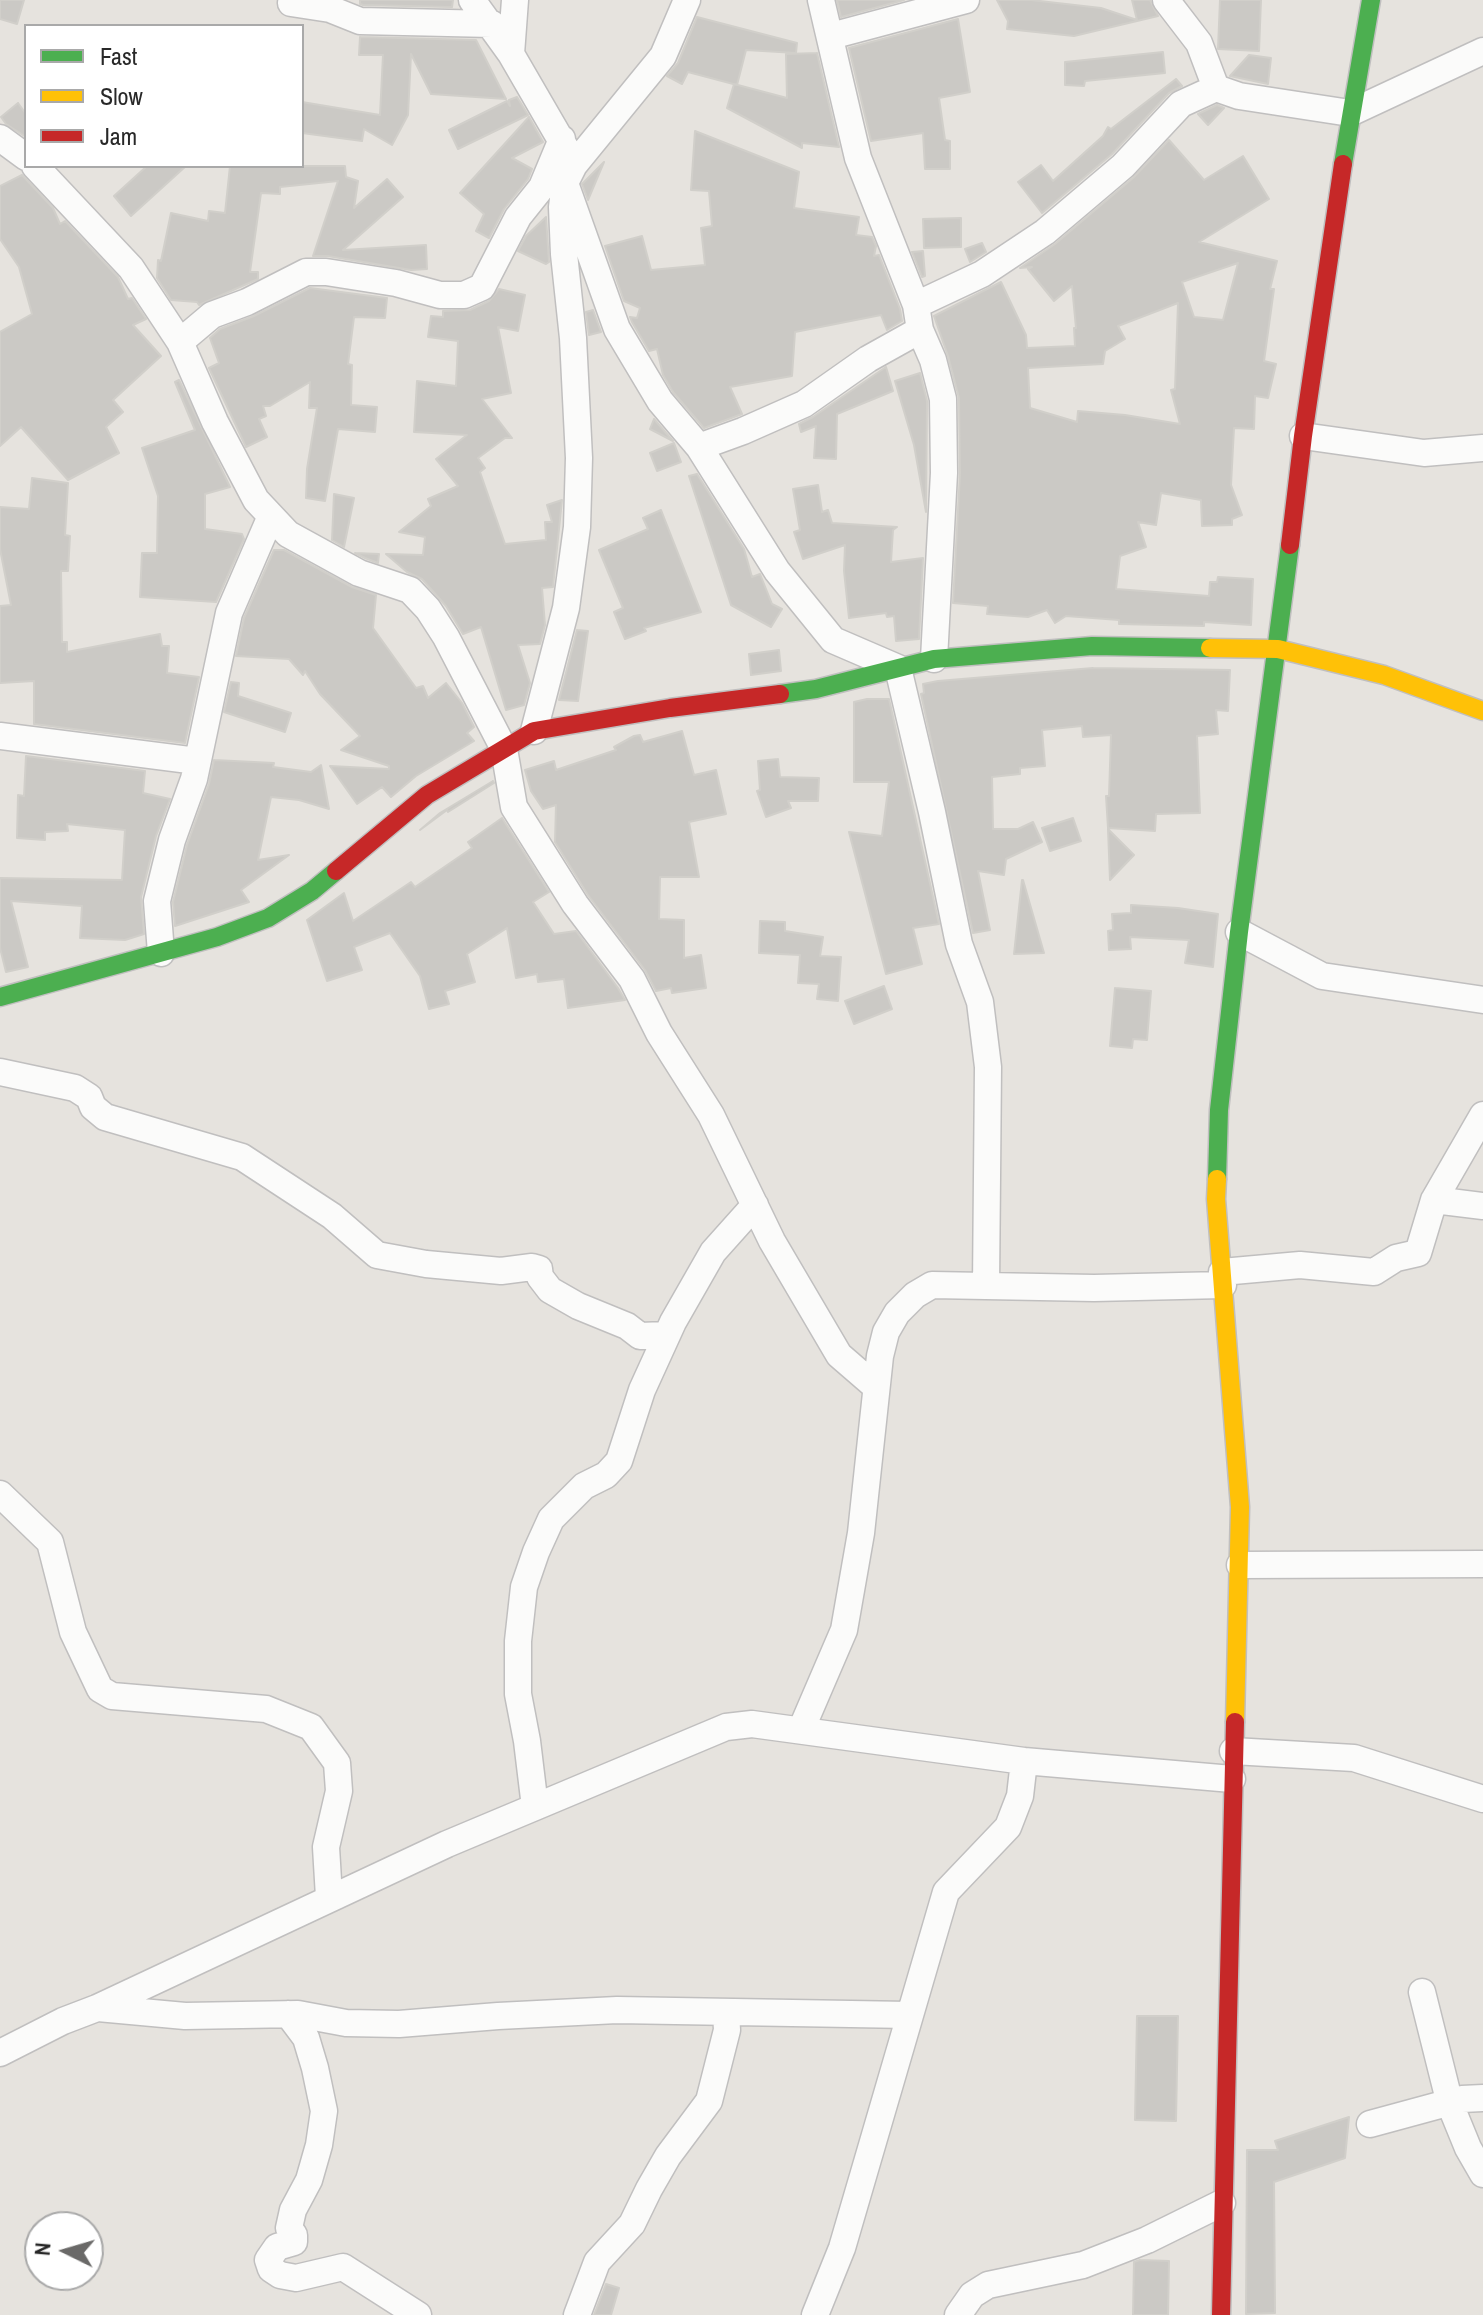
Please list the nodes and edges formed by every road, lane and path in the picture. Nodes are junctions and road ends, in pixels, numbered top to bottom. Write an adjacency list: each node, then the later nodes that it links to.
1 (472, 0): 9 (street)
2 (515, 0): 12 (street)
3 (687, 0): 19 (street)
4 (821, 0): 10 (street)
5 (966, 0): 10 (street)
6 (1166, 0): 13 (street)
7 (1371, 0): 14 (street)
8 (291, 3): 9 (street)
9 (492, 24): 12 (street)
10 (831, 36): 20 (street)
11 (1483, 51): 14 (street)
12 (511, 54): 16 (street)
13 (1216, 88): 14 (street); 20 (street)
14 (1350, 113): 22 (street)
15 (0, 138): 17 (street)
16 (562, 139): 19 (street); 21 (street)
17 (24, 156)
18 (37, 168): 21 (street)
19 (570, 174): 23 (street); 30 (street)
20 (918, 318): 23 (street); 27 (street)
21 (180, 342): 25 (street)
22 (1303, 436): 24 (street); 26 (street)
23 (699, 447): 28 (street)
24 (1483, 448)
25 (271, 516): 32 (street); 33 (street)
26 (1278, 649): 27 (street); 29 (street); 34 (street)
27 (934, 659): 28 (street)
28 (898, 668): 30 (street); 44 (street)
29 (1483, 711)
30 (534, 731): 32 (street)
31 (0, 736): 33 (street)
32 (504, 749): 35 (street); 41 (street)
33 (197, 761): 35 (street)
34 (1239, 932): 37 (street); 43 (street)
35 (161, 953): 36 (street)
36 (0, 997)
37 (1483, 1000)
38 (0, 1072): 45 (street)
39 (1483, 1115): 40 (street)
40 (1434, 1200): 42 (street); 43 (street)
41 (755, 1205): 45 (street); 46 (street)
42 (1483, 1206)
43 (1222, 1278): 44 (street); 49 (street)
44 (986, 1286): 46 (street)
45 (666, 1335): 55 (street)
46 (876, 1387): 50 (street)
47 (0, 1494): 56 (street)
48 (1483, 1564): 49 (street)
49 (1240, 1565): 51 (street)
50 (801, 1730): 52 (street); 55 (street)
51 (1233, 1751): 53 (street); 54 (street)
52 (1024, 1761): 53 (street); 61 (street)
53 (1232, 1779): 67 (street)
54 (1483, 1799)
55 (535, 1807): 56 (street)
56 (329, 1897): 58 (street)
57 (1422, 1992): 64 (street)
58 (97, 2008): 60 (street); 62 (street)
59 (726, 2013): 60 (street); 61 (street); 69 (street)
60 (288, 2014): 68 (street)
61 (909, 2015): 70 (street)
62 (0, 2053)
63 (1483, 2098): 64 (street)
64 (1450, 2104): 65 (street); 66 (street)
65 (1370, 2124)
66 (1483, 2174)
67 (1222, 2203): 71 (street); 72 (street)
68 (418, 2315)
69 (577, 2315)
70 (815, 2315)
71 (958, 2315)
72 (1221, 2315)

